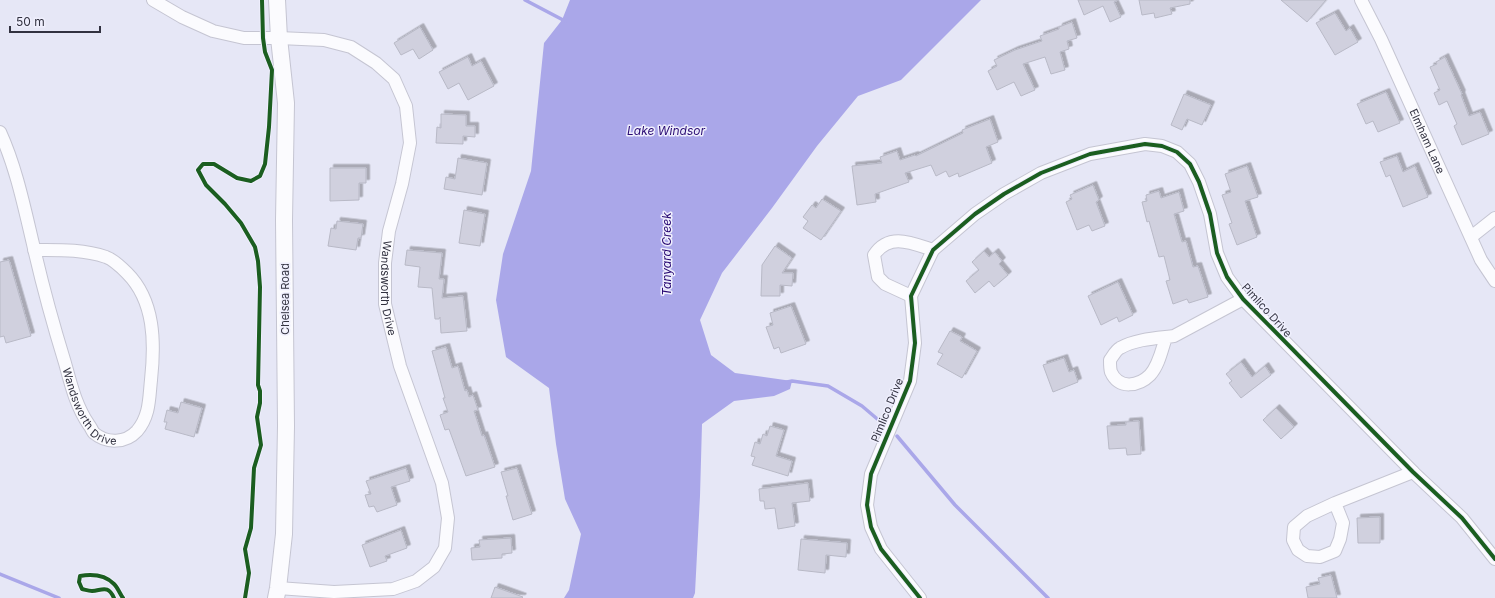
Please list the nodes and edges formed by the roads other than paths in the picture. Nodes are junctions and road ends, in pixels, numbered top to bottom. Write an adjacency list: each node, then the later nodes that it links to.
1 (153, 0): 4 (street, Wandsworth Drive)
2 (276, 0): 4 (street, Chelsea Road)
3 (1361, 0): 7 (street, Elmham Lane)
4 (279, 38): 17 (street, Chelsea Road); 17 (street, Wandsworth Drive)
5 (0, 132): 8 (street, Wandsworth Drive)
6 (1495, 218): 7 (street)
7 (1471, 237): 10 (street, Elmham Lane)
8 (34, 250): 8 (street, Wandsworth Drive)
9 (934, 250): 11 (street, Pimlico Drive); 11 (street); 12 (street, Pimlico Drive)
10 (1495, 280)
11 (911, 296): 18 (street, Pimlico Drive)
12 (1243, 300): 13 (street); 14 (street, Pimlico Drive)
13 (1166, 337): 13 (street)
14 (1413, 472): 15 (street); 16 (street, Pimlico Drive)
15 (1335, 503): 15 (street)
16 (1495, 559)
17 (277, 593)
18 (917, 594): 19 (street)
19 (904, 598)

